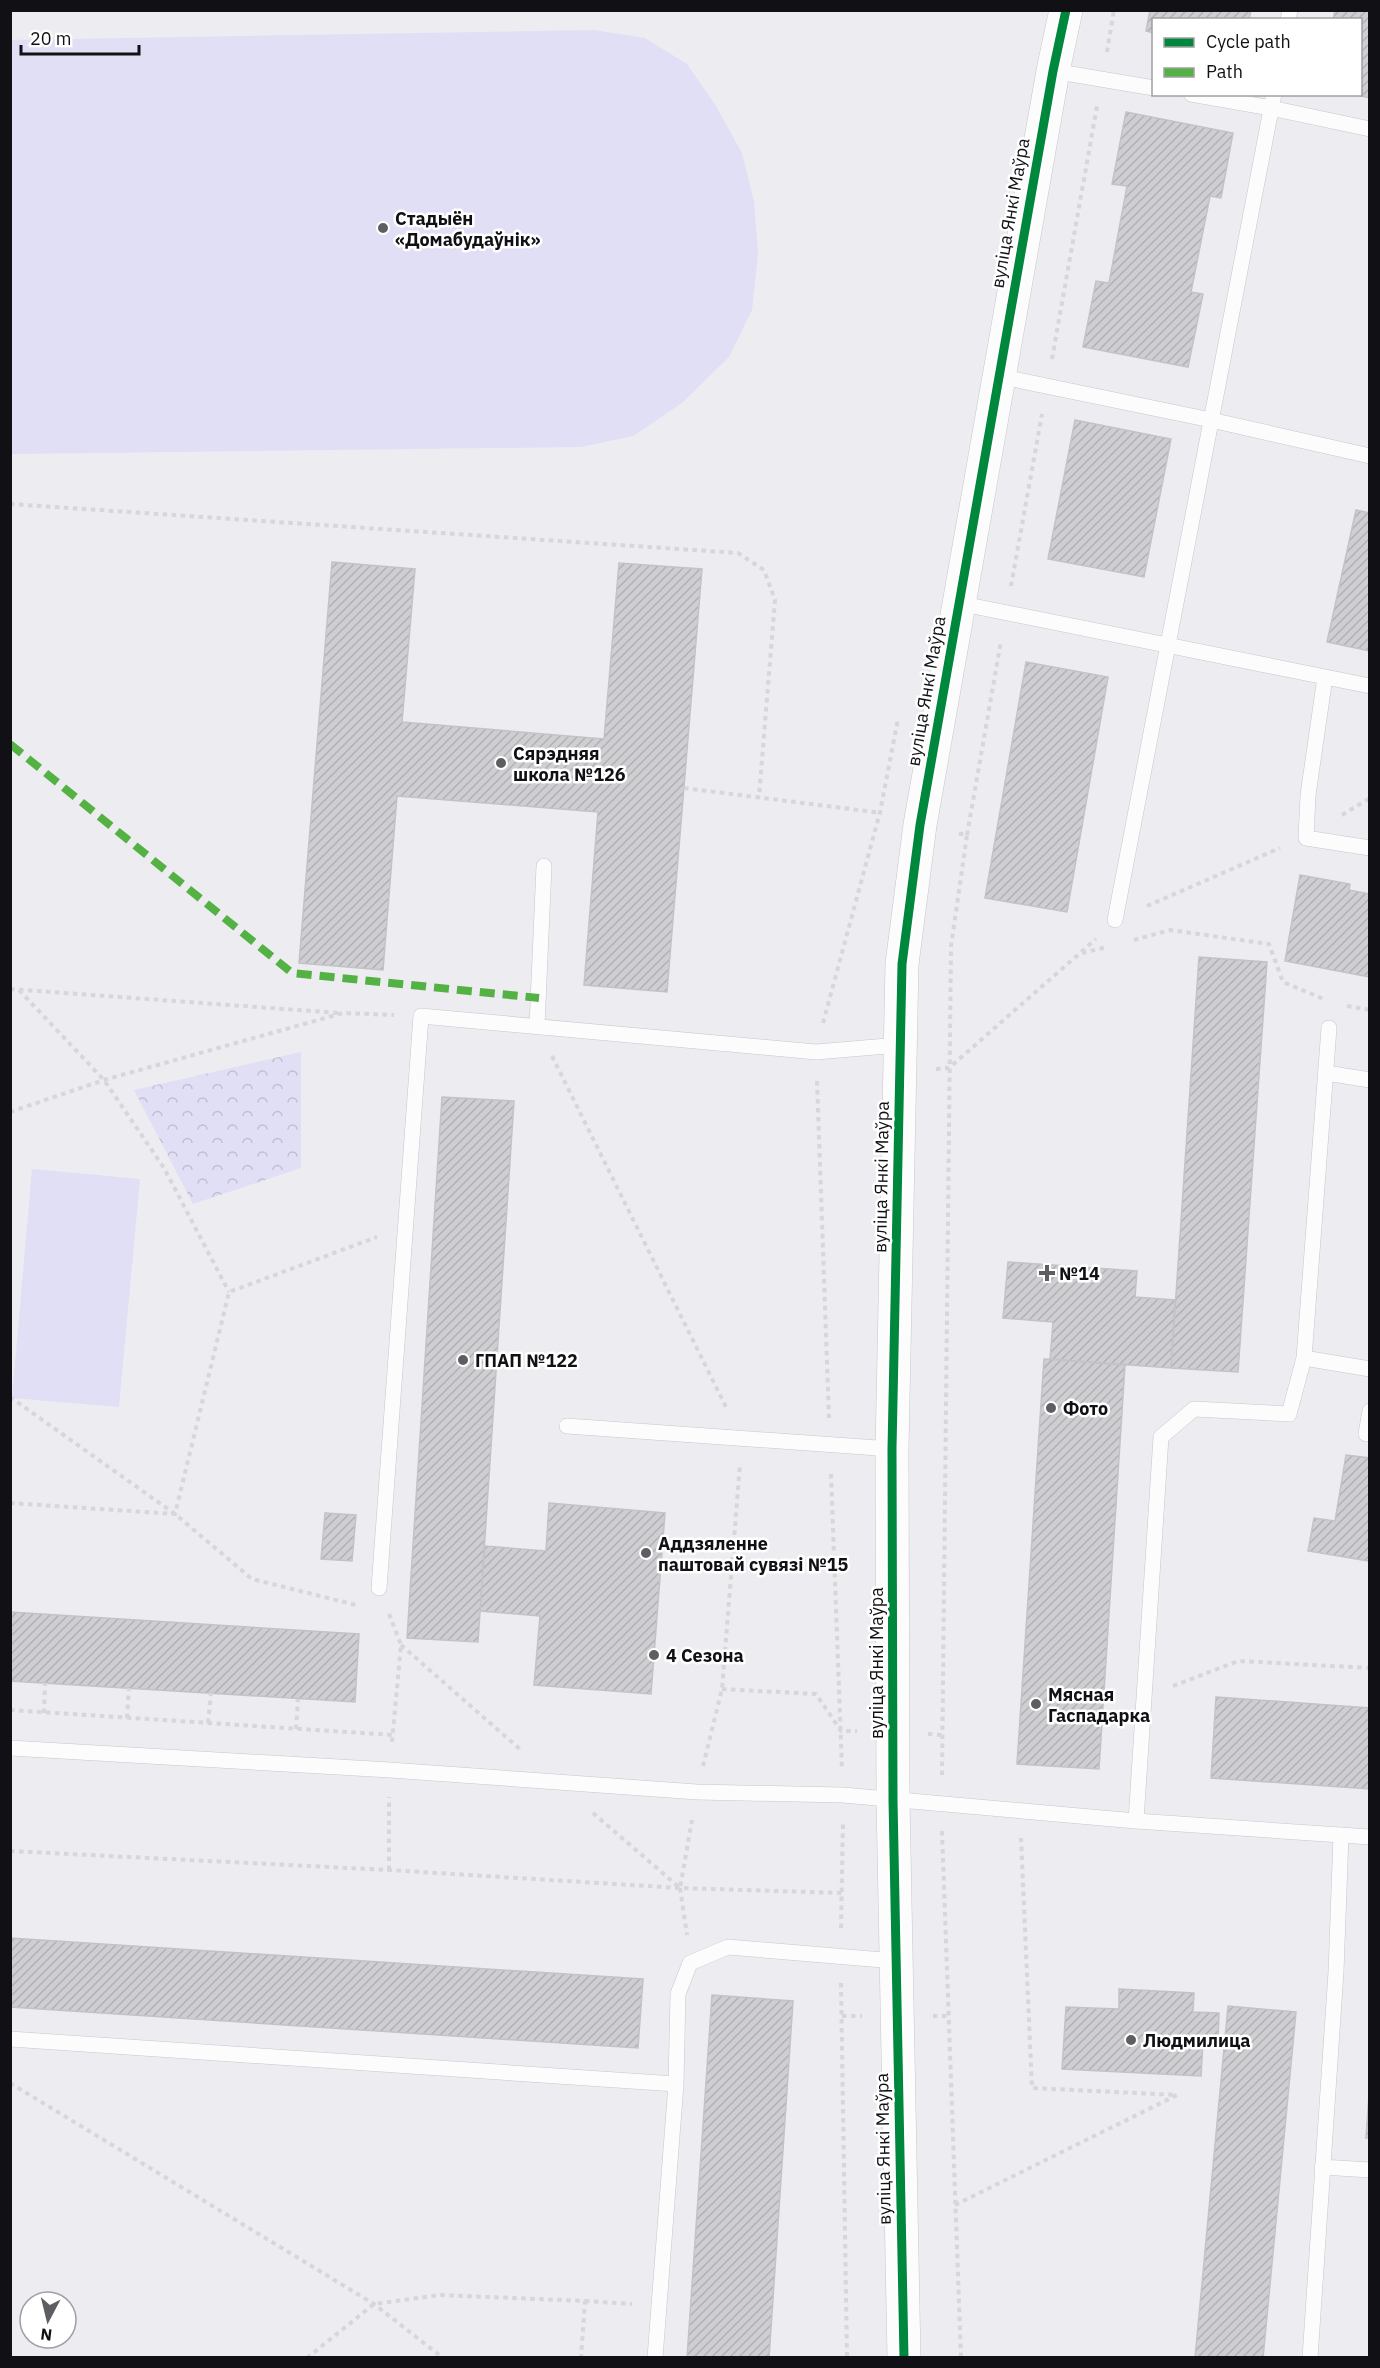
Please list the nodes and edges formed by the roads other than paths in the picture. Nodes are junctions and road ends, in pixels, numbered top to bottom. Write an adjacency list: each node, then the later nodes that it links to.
1 (1066, 10): 2 (street, вуліца Янкі Маўра)
2 (1053, 71): 3 (lane); 7 (street, вуліца Янкі Маўра)
3 (1152, 88)
4 (1214, 96): 5 (lane)
5 (1272, 101): 6 (lane); 8 (lane)
6 (1370, 129)
7 (998, 376): 8 (lane); 10 (street, вуліца Янкі Маўра)
8 (1211, 420): 9 (lane); 11 (lane)
9 (1370, 456)
10 (958, 603): 11 (lane); 19 (street, вуліца Янкі Маўра)
11 (1168, 644): 12 (lane); 16 (lane)
12 (1325, 677): 13 (lane); 14 (lane)
13 (1370, 686)
14 (1370, 848)
15 (544, 866): 17 (lane)
16 (1115, 920)
17 (537, 1026): 19 (lane); 28 (lane)
18 (1329, 1028): 20 (lane)
19 (898, 1045): 27 (street, вуліца Янкі Маўра)
20 (1326, 1073): 21 (lane); 22 (lane)
21 (1370, 1080)
22 (1304, 1358): 23 (lane); 31 (lane)
23 (1370, 1369)
24 (1370, 1412): 26 (lane)
25 (567, 1426): 27 (lane)
26 (1366, 1434)
27 (892, 1449): 30 (street, вуліца Янкі Маўра)
28 (379, 1588)
29 (10, 1748): 30 (lane)
30 (893, 1800): 31 (lane); 34 (street, вуліца Янкі Маўра)
31 (1136, 1821): 32 (lane)
32 (1341, 1835): 33 (lane); 37 (lane)
33 (1370, 1837)
34 (896, 1961): 36 (lane); 40 (street, вуліца Янкі Маўра)
35 (10, 2039): 36 (lane)
36 (676, 2084): 39 (lane)
37 (1322, 2167): 38 (lane); 41 (lane)
38 (1370, 2170)
39 (656, 2358)
40 (904, 2358)
41 (1310, 2358)

